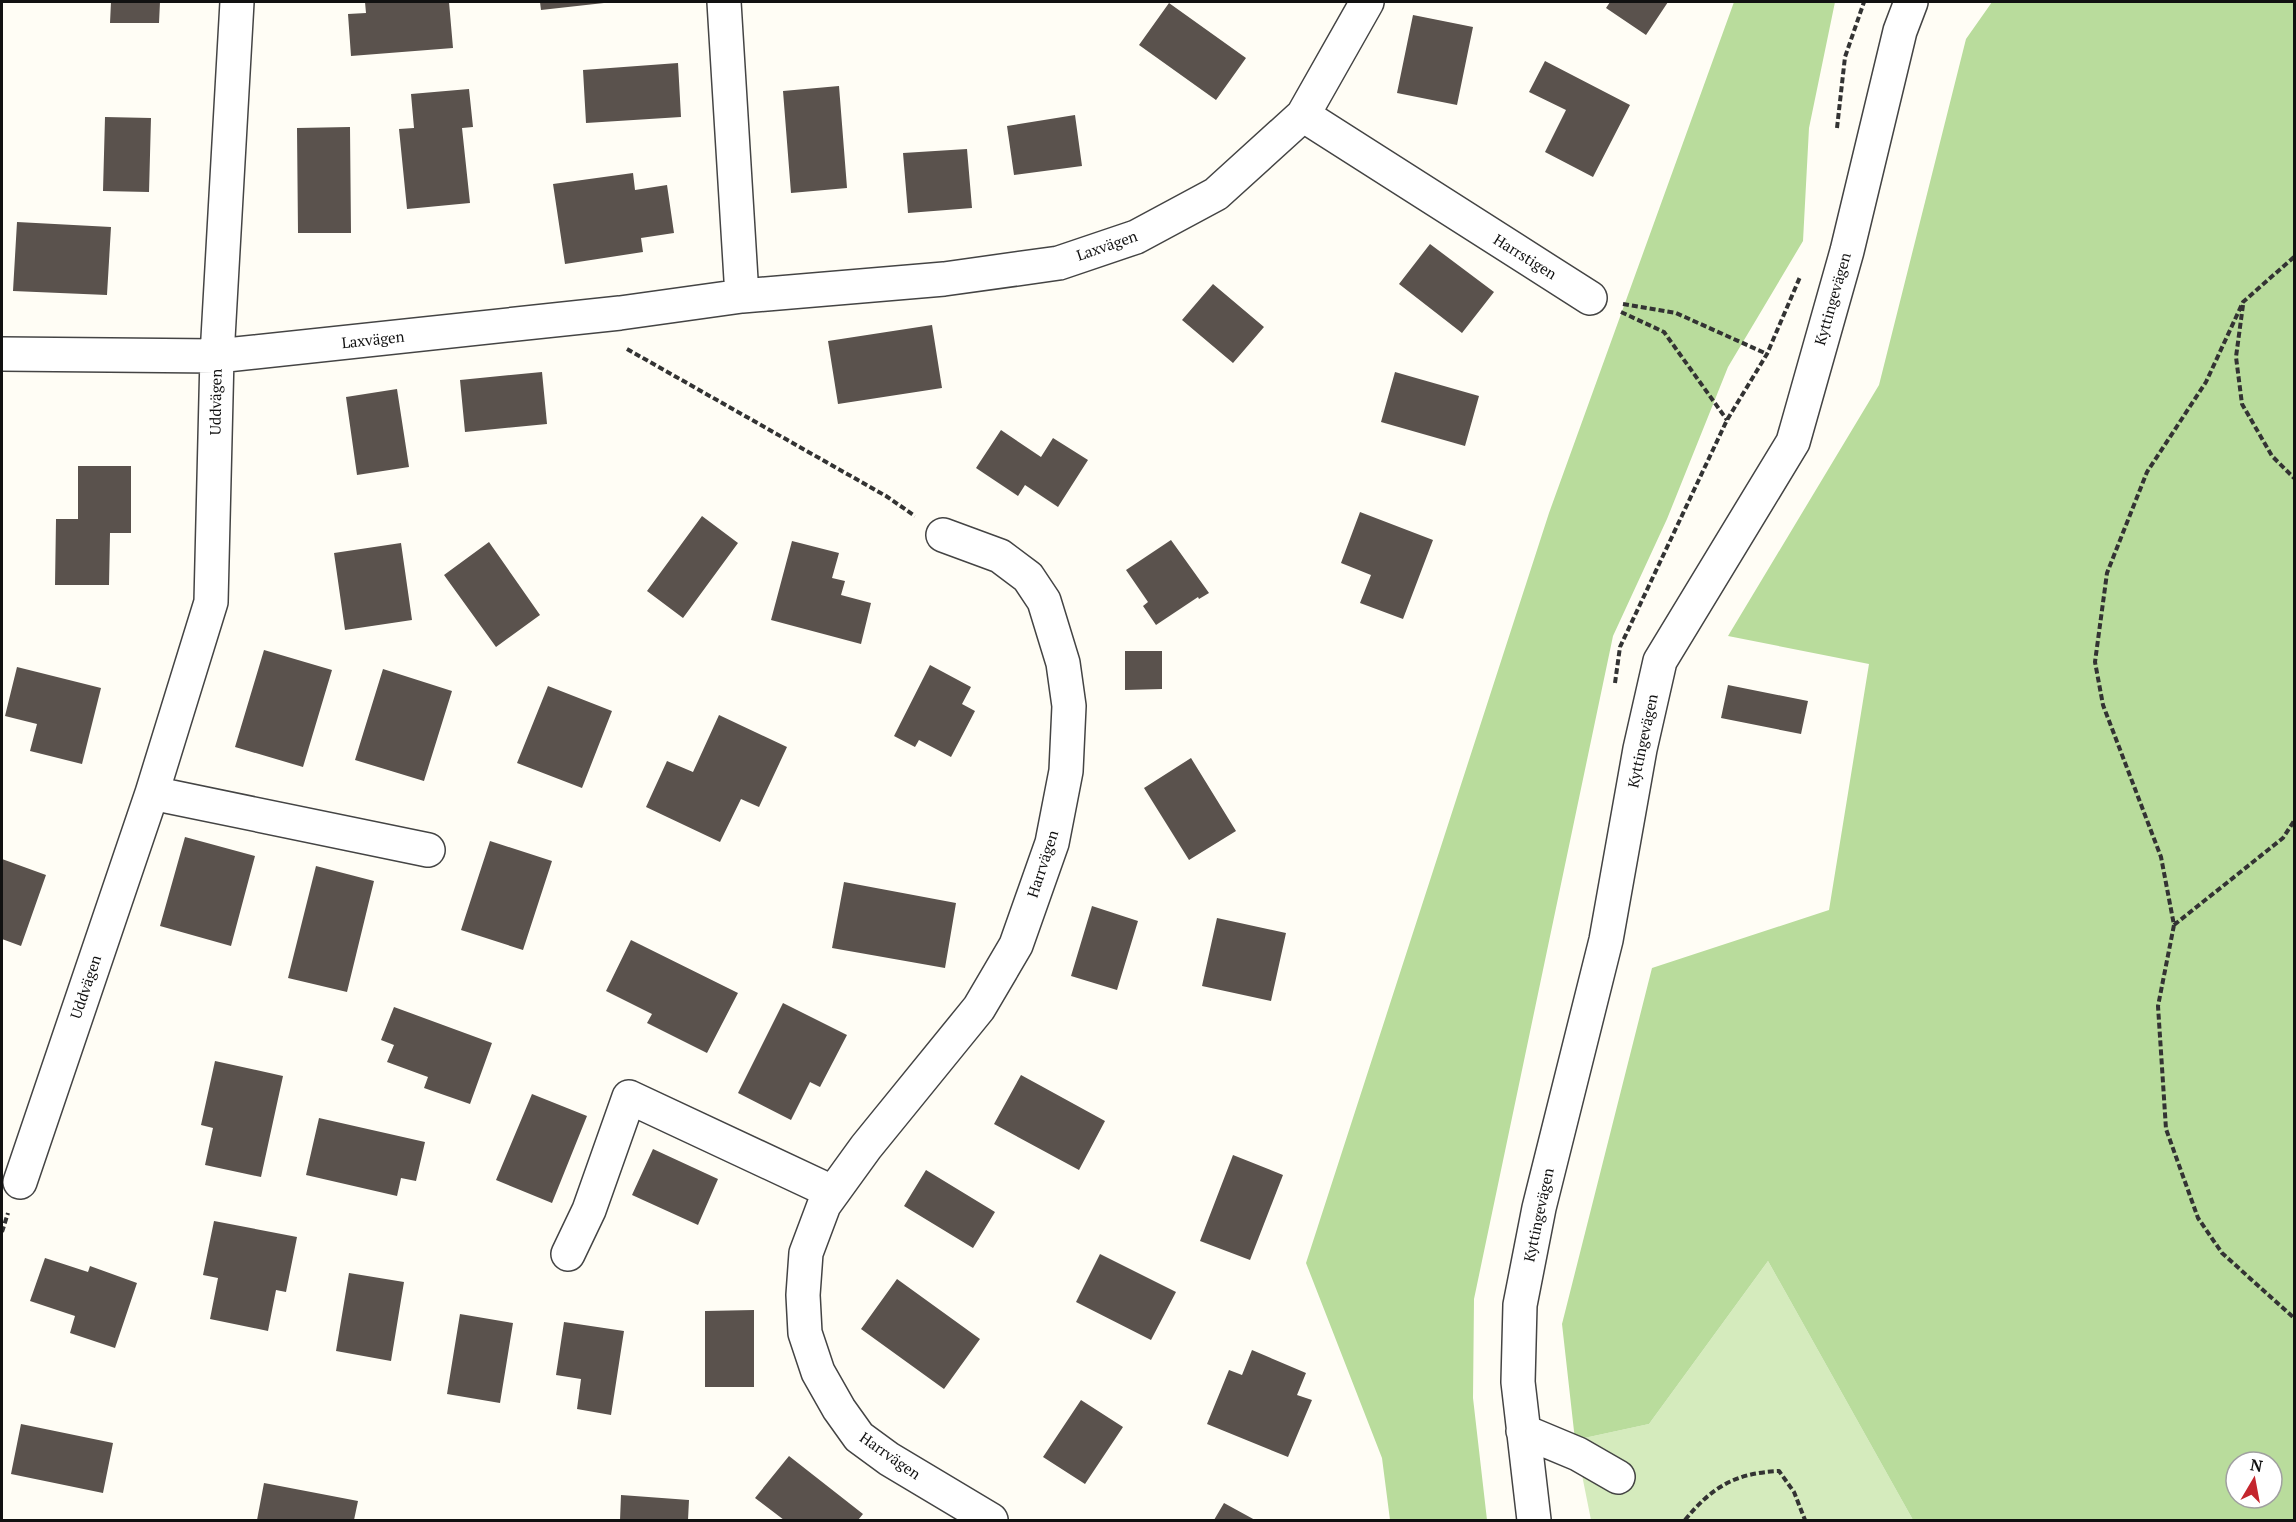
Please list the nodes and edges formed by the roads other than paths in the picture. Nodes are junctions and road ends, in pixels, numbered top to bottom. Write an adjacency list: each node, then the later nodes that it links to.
1 (237, 2): 9 (street, Uddvägen)
2 (724, 2): 6 (street)
3 (1367, 2): 5 (street, Laxvägen)
4 (1911, 2): 16 (street, Kyttingevägen)
5 (1303, 116): 6 (street, Laxvägen); 7 (street, Harrstigen)
6 (742, 296): 9 (street, Laxvägen)
7 (1590, 298)
8 (2, 354): 9 (street, Laxvägen)
9 (217, 356): 11 (street, Uddvägen)
10 (943, 535): 14 (street, Harrvägen)
11 (152, 793): 12 (street); 13 (street, Uddvägen)
12 (428, 850)
13 (20, 1182)
14 (832, 1192): 15 (street); 18 (street, Harrvägen)
15 (567, 1254)
16 (1523, 1431): 17 (street); 19 (street, Kyttingevägen)
17 (1618, 1477)
18 (991, 1521)
19 (1534, 1521)

